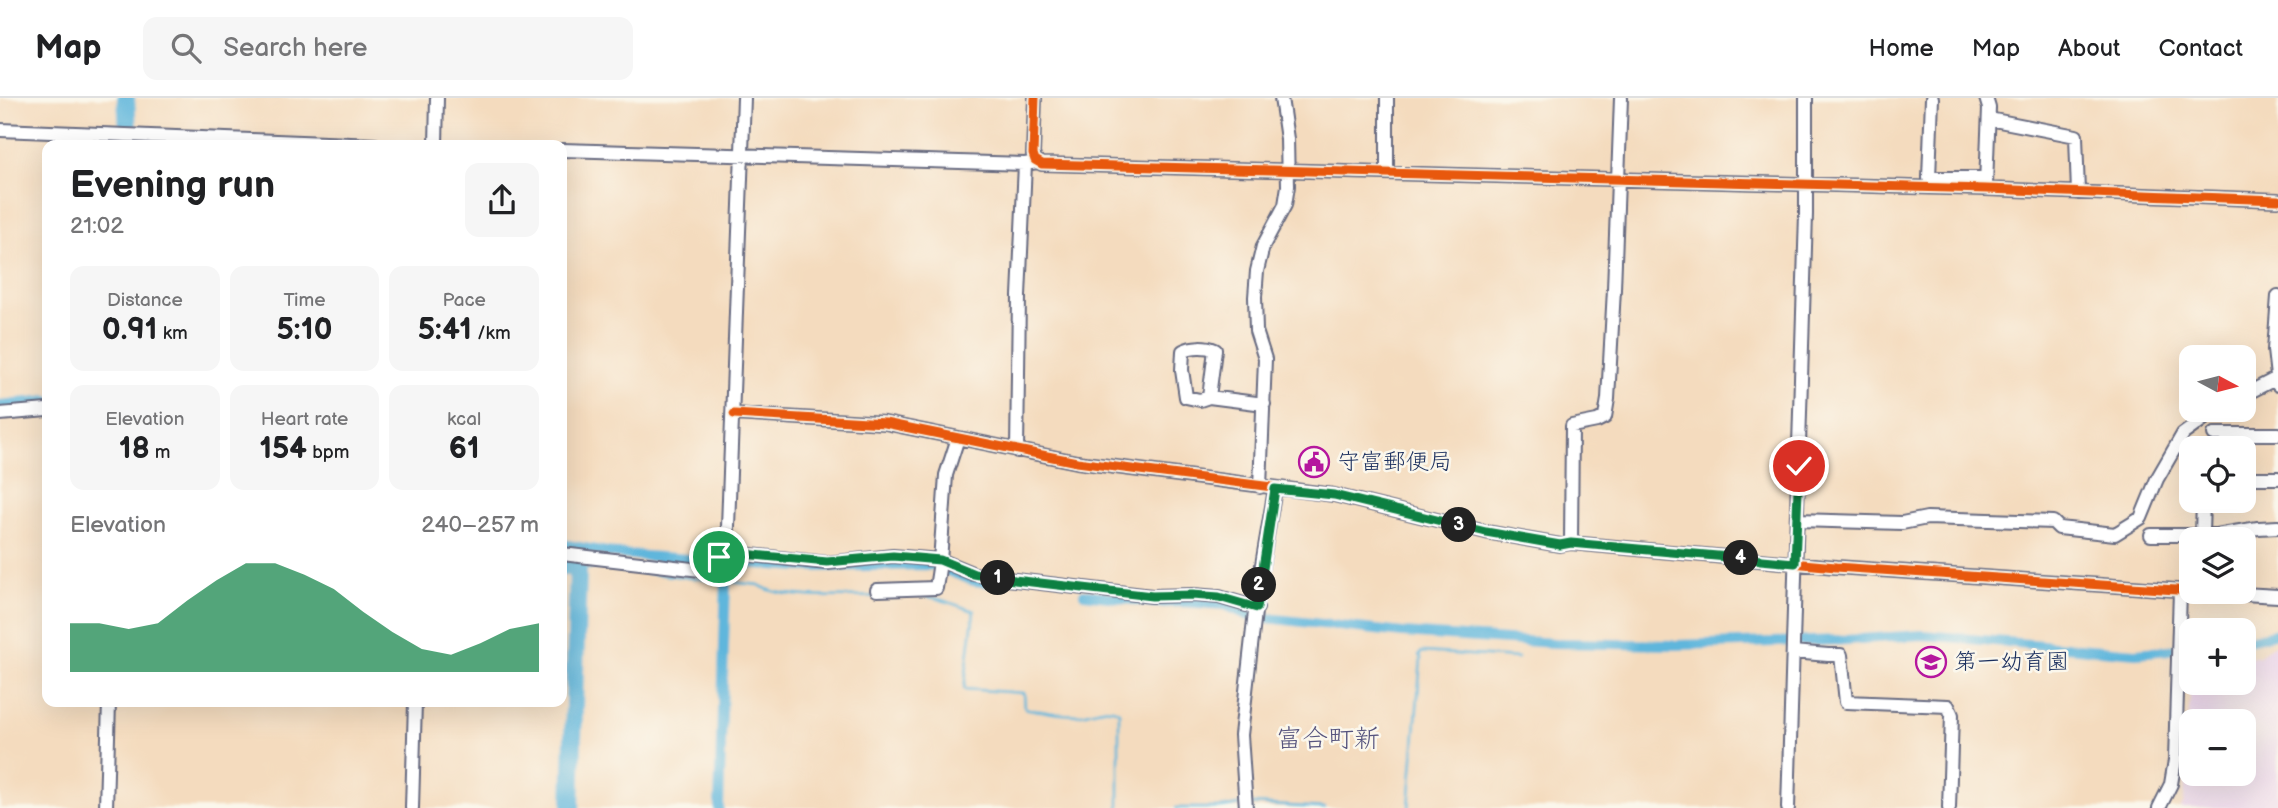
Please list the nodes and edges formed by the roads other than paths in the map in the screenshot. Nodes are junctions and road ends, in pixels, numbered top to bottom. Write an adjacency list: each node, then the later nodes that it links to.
1 (437, 98): 13 (street)
2 (744, 98): 15 (street)
3 (1035, 98): 16 (street)
4 (1281, 98): 17 (street)
5 (1387, 98): 18 (street)
6 (1621, 98): 19 (street)
7 (1806, 98): 21 (street)
8 (1931, 98): 20 (street)
9 (1986, 98): 10 (street)
10 (1989, 119): 20 (street); 22 (street)
11 (0, 130): 12 (street)
12 (216, 140)
13 (436, 140)
14 (567, 150): 15 (street)
15 (744, 155): 16 (street); 31 (street)
16 (1031, 163): 17 (street); 36 (street)
17 (1289, 169): 18 (street); 28 (street)
18 (1396, 173): 19 (street)
19 (1618, 179): 21 (street); 46 (street)
20 (1986, 184): 21 (street); 22 (street)
21 (1807, 185): 41 (street)
22 (2078, 193): 23 (street)
23 (2278, 201)
24 (2278, 296): 25 (street)
25 (2277, 377): 26 (street)
26 (2256, 388)
27 (1209, 397): 28 (street)
28 (1264, 404): 39 (street)
29 (42, 410): 30 (street)
30 (0, 414)
31 (734, 414): 35 (street); 48 (street)
32 (2200, 422): 41 (street)
33 (2214, 434): 34 (street)
34 (2278, 434)
35 (958, 438): 36 (street); 50 (street)
36 (1017, 451): 39 (street)
37 (2256, 478): 38 (street)
38 (2278, 478)
39 (1260, 487): 40 (street)
40 (1275, 489): 46 (street); 56 (street)
41 (1797, 520): 49 (street)
42 (2278, 527): 43 (street)
43 (2256, 528)
44 (2151, 536): 45 (street)
45 (2179, 536)
46 (1574, 543): 49 (street)
47 (567, 555): 48 (street)
48 (722, 558): 50 (street)
49 (1795, 563): 52 (street); 57 (street)
50 (940, 565): 51 (street); 56 (street)
51 (877, 590)
52 (2179, 590)
53 (2256, 595): 54 (street)
54 (2278, 596)
55 (2184, 604): 65 (street)
56 (1256, 614): 60 (street)
57 (1793, 650): 63 (street); 64 (street)
58 (109, 707): 61 (street)
59 (415, 707): 62 (street)
60 (1246, 802)
61 (106, 808)
62 (412, 808)
63 (1788, 808)
64 (1949, 808)
65 (2159, 808)

